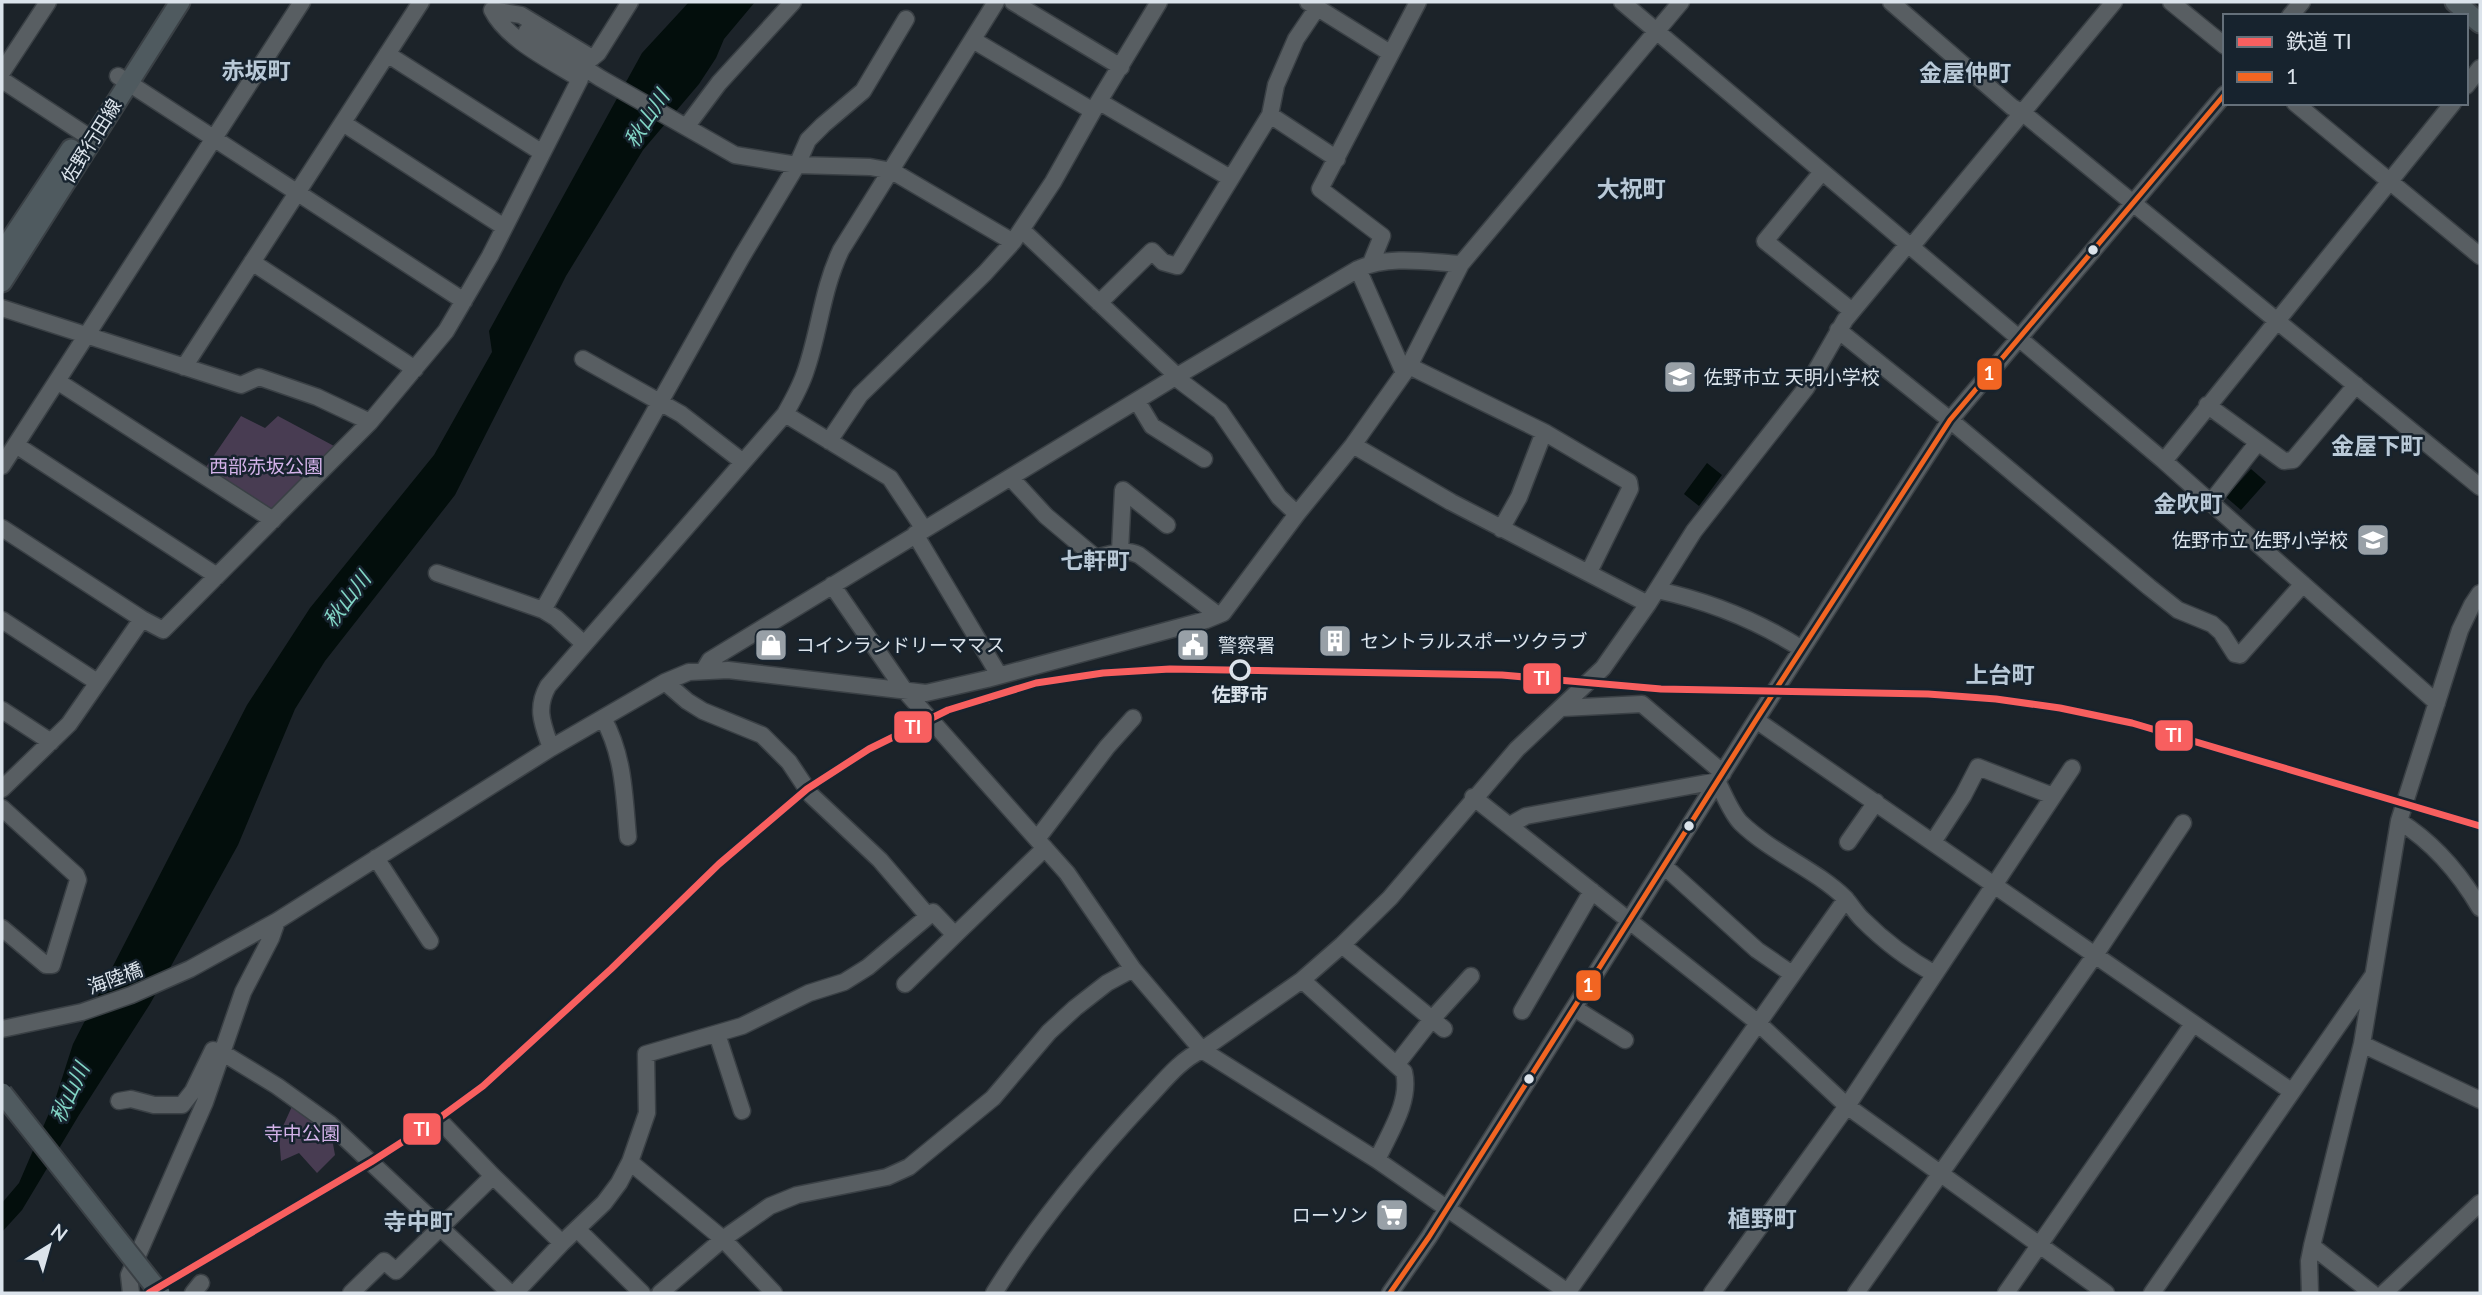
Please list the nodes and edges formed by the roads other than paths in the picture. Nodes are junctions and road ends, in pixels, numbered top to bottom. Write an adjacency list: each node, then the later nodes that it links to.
1 (48, 2): 29 (street)
2 (166, 2): 30 (main road, 佐野行田線)
3 (180, 2): 30 (main road, 佐野行田線)
4 (302, 2): 42 (street)
5 (421, 2): 26 (street)
6 (630, 2): 19 (street)
7 (793, 2): 40 (street)
8 (996, 2): 23 (street)
9 (1013, 2): 27 (street)
10 (1159, 2): 27 (street)
11 (1418, 2): 25 (street)
12 (1622, 2): 22 (street)
13 (1681, 2): 22 (street)
14 (1891, 2): 37 (street)
15 (2114, 2): 37 (street)
16 (2171, 2): 24 (street)
17 (2455, 2): 21 (main road)
18 (1312, 5): 25 (street); 38 (street)
19 (486, 6): 40 (street); 43 (street)
20 (906, 19): 45 (street)
21 (2480, 23)
22 (1657, 32): 47 (street); 58 (street)
23 (973, 40): 36 (street); 46 (street)
24 (2223, 44)
25 (1390, 53): 44 (street)
26 (387, 54): 39 (street); 43 (street)
27 (1121, 67): 36 (street)
28 (2480, 68): 32 (street)
29 (2, 72)
30 (123, 79): 41 (main road, 佐野行田線); 42 (street)
31 (2, 80): 41 (street)
32 (2468, 83)
33 (2223, 96): 51 (street)
34 (2297, 105): 49 (street)
35 (2451, 105): 49 (street)
36 (1096, 106): 48 (street); 53 (street)
37 (2024, 113): 51 (street); 54 (street)
38 (1270, 115): 44 (street); 48 (street)
39 (343, 122): 50 (street); 52 (street)
40 (684, 126): 45 (street)
41 (87, 135): 55 (main road, 佐野行田線); 60 (main road, 佐野行田線)
42 (214, 139): 50 (street); 67 (street)
43 (541, 152): 52 (street)
44 (1337, 159): 59 (street)
45 (797, 164): 46 (street); 77 (street)
46 (892, 170): 53 (street); 79 (street)
47 (1822, 172): 54 (street); 64 (street)
48 (1230, 178): 62 (street)
49 (2390, 181): 56 (street); 65 (street)
50 (297, 193): 57 (street); 61 (street)
51 (2133, 203): 65 (street); 68 (street)
52 (504, 227): 61 (street)
53 (1018, 236): 62 (street); 83 (street)
54 (1910, 245): 64 (street); 68 (street)
55 (2, 253)
56 (2480, 256)
57 (252, 262): 70 (street); 71 (street)
58 (1461, 264): 59 (street); 72 (street)
59 (1365, 266): 72 (street); 73 (street)
60 (2, 282)
61 (464, 301): 71 (street)
62 (1098, 303): 73 (street)
63 (2, 308): 67 (street)
64 (1852, 311): 66 (street)
65 (2276, 319): 75 (street); 78 (street)
66 (1838, 330): 80 (street); 106 (street)
67 (86, 337): 70 (street); 74 (street)
68 (2019, 338): 80 (street); 88 (street)
69 (583, 359): 77 (street)
70 (184, 367): 81 (street)
71 (415, 369): 81 (street)
72 (1407, 370): 82 (street); 86 (street)
73 (1176, 377): 76 (street); 94 (street)
74 (57, 381): 85 (street); 95 (street)
75 (2356, 385): 84 (street); 92 (street)
76 (1137, 401): 87 (street); 91 (street)
77 (661, 404): 89 (street); 109 (street)
78 (2207, 405): 84 (street); 88 (street)
79 (785, 414): 83 (street); 89 (street)
80 (1950, 420): 104 (street); 114 (street)
81 (370, 422): 95 (street)
82 (1544, 432): 98 (street); 101 (street)
83 (829, 441): 99 (street)
84 (2258, 442): 93 (street)
85 (16, 445): 90 (street); 103 (street)
86 (1353, 445): 94 (street); 98 (street)
87 (1205, 459)
88 (2164, 461): 93 (street)
89 (743, 462): 113 (street)
90 (2, 467)
91 (1011, 478): 99 (street); 100 (street)
92 (2480, 487)
93 (2211, 502): 104 (street)
94 (1297, 514): 110 (street)
95 (273, 520): 103 (street)
96 (1167, 525): 100 (street)
97 (2, 528): 111 (street)
98 (1501, 528): 101 (street)
99 (920, 531): 105 (street); 116 (street)
100 (1120, 551): 110 (street)
101 (1589, 572): 108 (street)
102 (437, 573): 109 (street)
103 (217, 576): 111 (street)
104 (2303, 584): 120 (street)
105 (832, 585): 115 (street); 119 (street)
106 (1657, 590): 108 (street); 114 (street)
107 (2480, 593): 120 (street)
108 (1648, 604): 121 (street)
109 (543, 610): 113 (street)
110 (1218, 615): 116 (street)
111 (142, 619): 117 (street)
112 (2, 620): 117 (street)
113 (583, 643): 127 (street)
114 (1802, 649): 125 (street)
115 (704, 670): 118 (street, 海陸橋); 119 (street)
116 (999, 675): 119 (street)
117 (97, 682): 126 (street)
118 (665, 682): 123 (street, 海陸橋); 148 (street)
119 (905, 691): 141 (street)
120 (2437, 704): 135 (street)
121 (1562, 708): 129 (street); 132 (street)
122 (2, 710): 126 (street)
123 (603, 718): 127 (street, 海陸橋); 138 (street)
124 (1133, 719): 141 (street)
125 (1756, 720): 129 (street); 133 (street)
126 (51, 742): 130 (street)
127 (551, 748): 142 (street, 海陸橋)
128 (2072, 768): 131 (street)
129 (1720, 777): 137 (street); 143 (street); 146 (street)
130 (2, 789)
131 (2053, 796): 140 (street); 144 (street)
132 (1473, 797): 137 (street); 154 (street)
133 (1876, 802): 139 (street); 140 (street)
134 (2, 808): 151 (street)
135 (2399, 821): 147 (street); 157 (street)
136 (2183, 823): 155 (street)
137 (1510, 825): 145 (street)
138 (628, 837)
139 (1849, 842)
140 (1933, 842): 144 (street)
141 (1041, 844): 152 (street); 156 (street)
142 (376, 858): 149 (street, 海陸橋); 153 (street)
143 (1664, 866): 150 (street); 158 (street)
144 (1993, 886): 155 (street); 159 (street)
145 (1592, 891): 150 (street); 164 (street)
146 (1846, 899): 158 (street); 159 (street)
147 (2480, 908)
148 (928, 916): 152 (street); 169 (street)
149 (277, 921): 168 (street, 海陸橋); 173 (street)
150 (1629, 922): 163 (street); 165 (street)
151 (2, 928)
152 (955, 935): 162 (street)
153 (430, 941)
154 (1342, 945): 161 (street); 166 (street)
155 (2095, 955): 167 (street); 184 (street)
156 (1133, 969): 172 (street); 190 (street)
157 (2375, 972): 171 (street); 175 (street)
158 (1792, 974): 165 (street)
159 (1935, 974): 179 (street)
160 (1471, 976): 166 (street)
161 (1302, 980): 172 (street); 174 (street)
162 (905, 984)
163 (1574, 1008): 170 (street); 187 (street)
164 (1521, 1011)
165 (1757, 1022): 179 (street); 203 (street)
166 (1438, 1024): 174 (street)
167 (2193, 1024): 175 (street); 192 (street)
168 (2, 1028)
169 (717, 1034): 180 (street); 183 (street)
170 (1625, 1040)
171 (2362, 1044): 177 (street); 193 (street)
172 (1202, 1050): 182 (street); 201 (street)
173 (223, 1053): 178 (street); 188 (street); 194 (street)
174 (1396, 1065): 182 (street)
175 (2291, 1091): 208 (street)
176 (2, 1093): 195 (main road, bridge)
177 (2480, 1100)
178 (119, 1101)
179 (1847, 1106): 184 (street); 204 (street)
180 (741, 1111)
181 (444, 1125): 185 (street)
182 (1377, 1160): 187 (street)
183 (630, 1162): 189 (street); 190 (street)
184 (1939, 1174): 192 (street); 205 (street)
185 (493, 1177): 188 (street); 191 (street)
186 (2480, 1203): 211 (street)
187 (1447, 1208): 202 (street); 203 (street)
188 (440, 1227): 196 (street); 197 (street)
189 (577, 1229): 191 (street); 198 (street)
190 (723, 1239): 199 (street); 200 (street)
191 (562, 1243): 197 (street)
192 (2039, 1245): 206 (street); 207 (street)
193 (2312, 1246): 209 (street); 210 (street)
194 (131, 1293)
195 (160, 1293)
196 (351, 1293)
197 (513, 1293)
198 (642, 1293)
199 (660, 1293)
200 (774, 1293)
201 (994, 1293)
202 (1390, 1293)
203 (1568, 1293)
204 (1712, 1293)
205 (1856, 1293)
206 (2006, 1293)
207 (2106, 1293)
208 (2152, 1293)
209 (2311, 1293)
210 (2372, 1293)
211 (2384, 1293)

